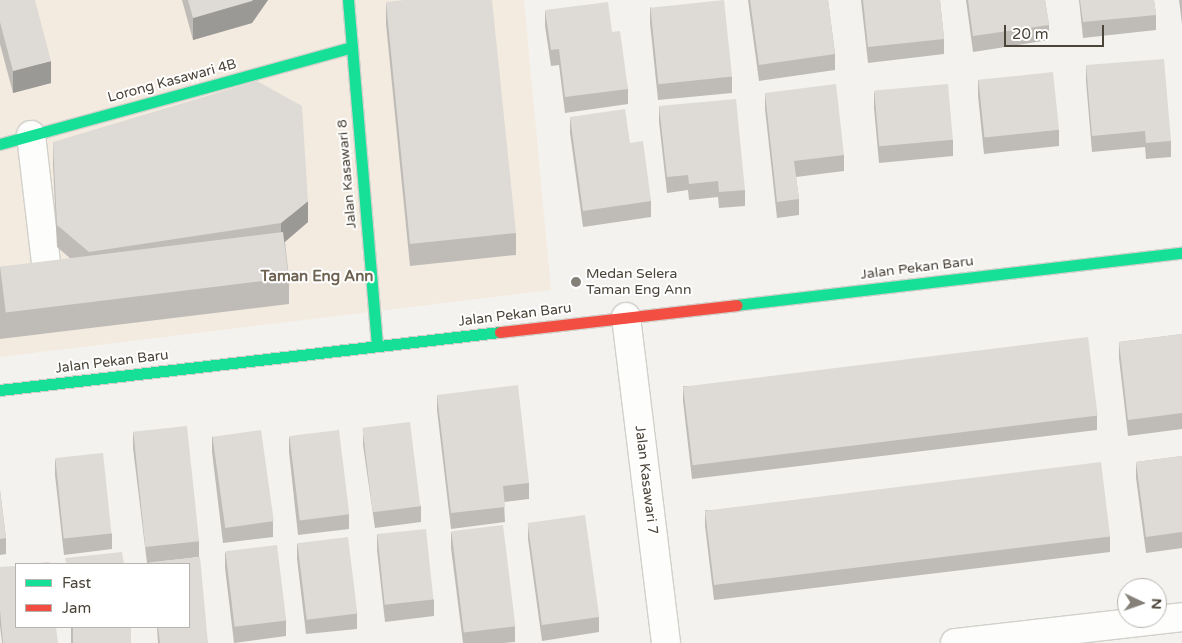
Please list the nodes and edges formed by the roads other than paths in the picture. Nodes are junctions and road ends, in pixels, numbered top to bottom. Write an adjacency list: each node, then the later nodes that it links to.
1 (348, 0): 2 (street, Jalan Kasawari 8)
2 (352, 47): 3 (street, Lorong Kasawari 4B); 8 (street, Jalan Kasawari 8)
3 (31, 135): 4 (street, Lorong Kasawari 4B); 6 (street)
4 (0, 144)
5 (1182, 253): 7 (street, Jalan Pekan Baru)
6 (48, 280)
7 (626, 317): 8 (street, Jalan Pekan Baru); 12 (street, Jalan Kasawari 7)
8 (377, 346): 9 (street, Jalan Pekan Baru)
9 (0, 390)
10 (1182, 617): 11 (street)
11 (997, 641): 13 (street)
12 (666, 643)
13 (954, 643)

